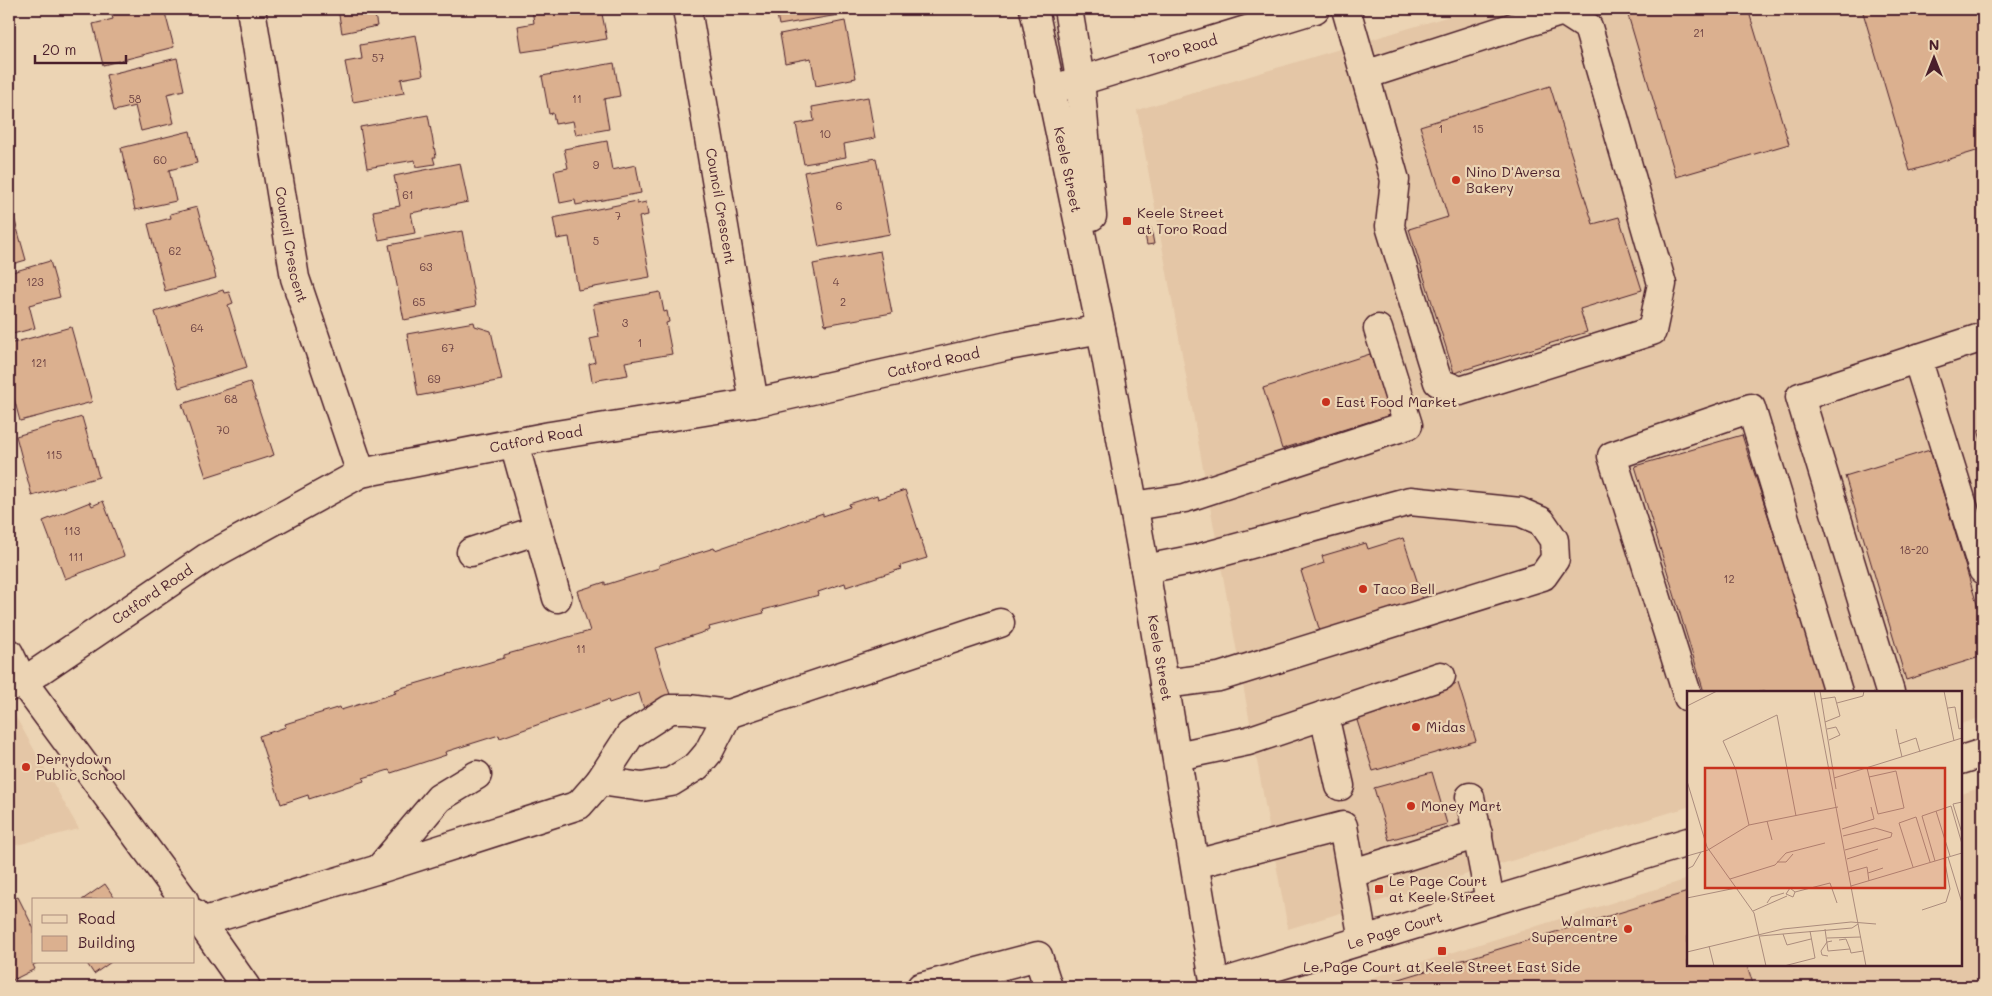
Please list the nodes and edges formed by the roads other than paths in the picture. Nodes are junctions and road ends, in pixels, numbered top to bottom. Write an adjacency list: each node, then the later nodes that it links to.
1 (251, 9): 17 (street, Council Crescent)
2 (687, 9): 15 (street, Council Crescent)
3 (1034, 9): 10 (street, Keele Street)
4 (1068, 9): 9 (street, Keele Street)
5 (1315, 9): 9 (street, Toro Road)
6 (1346, 9): 8 (street)
7 (1563, 10): 8 (street); 8 (street)
8 (1365, 75)
9 (1080, 79): 10 (street, Toro Road); 11 (street, Keele Street)
10 (1050, 90): 11 (street, Keele Street)
11 (1101, 329): 15 (street, Catford Road); 18 (street, Keele Street)
12 (1378, 329): 18 (street)
13 (1983, 337): 14 (street)
14 (1917, 358): 22 (street); 30 (street)
15 (754, 403): 16 (street, Catford Road)
16 (514, 443): 17 (street, Catford Road); 19 (street)
17 (361, 473): 27 (street, Catford Road)
18 (1134, 506): 21 (street, Keele Street)
19 (538, 530): 20 (street); 23 (street)
20 (471, 552)
21 (1145, 569): 28 (street, Keele Street); 28 (street)
22 (1983, 570)
23 (557, 598)
24 (1000, 622): 32 (street)
25 (9, 653): 27 (street)
26 (1441, 676): 33 (street)
27 (16, 684): 46 (street)
28 (1164, 684): 35 (street, Keele Street)
29 (1838, 691): 31 (street)
30 (1890, 691)
31 (1687, 694)
32 (728, 714): 38 (street); 38 (street)
33 (1324, 715): 35 (street); 39 (street)
34 (1983, 753): 36 (street)
35 (1176, 756): 43 (street, Keele Street)
36 (1962, 760)
37 (477, 775): 44 (street)
38 (600, 781): 44 (street)
39 (1340, 786)
40 (1470, 797): 41 (street)
41 (1478, 834): 45 (street); 47 (street)
42 (1687, 842): 47 (street, Le Page Court)
43 (1195, 864): 45 (street); 50 (street, Keele Street)
44 (379, 869): 48 (street)
45 (1353, 874): 49 (street)
46 (182, 898)
47 (1490, 902): 49 (street, Le Page Court)
48 (197, 918): 51 (street)
49 (1363, 940): 50 (street, Le Page Court)
50 (1215, 986)
51 (246, 987)
52 (921, 987): 53 (street)
53 (1048, 987)

